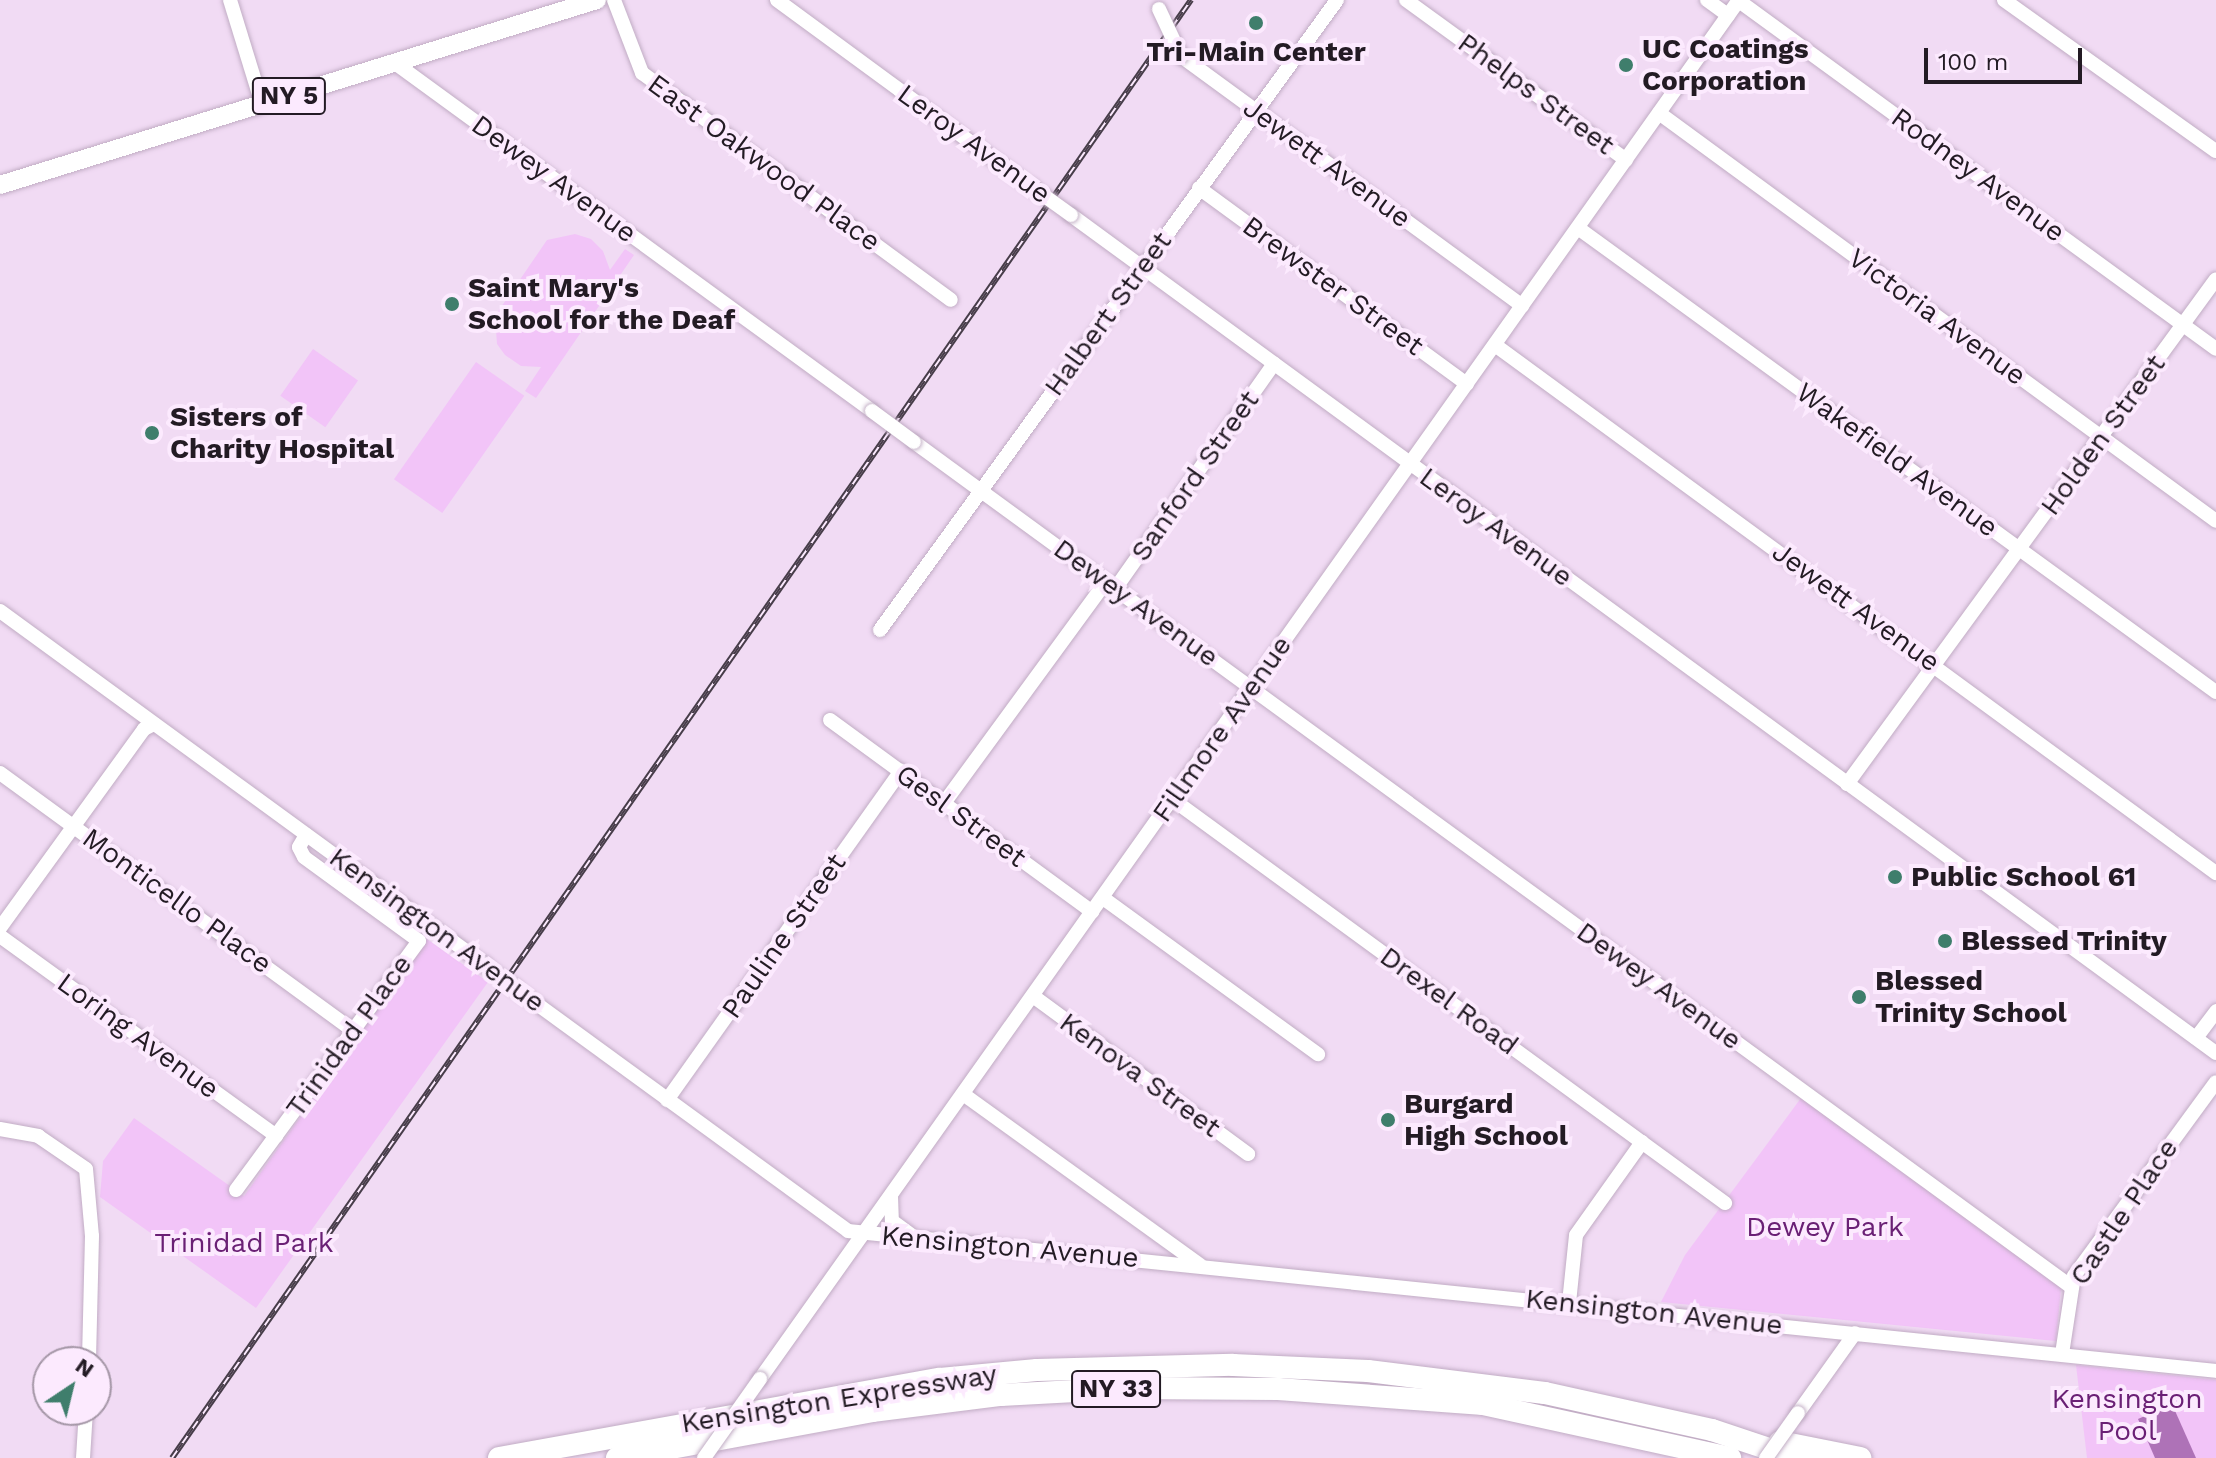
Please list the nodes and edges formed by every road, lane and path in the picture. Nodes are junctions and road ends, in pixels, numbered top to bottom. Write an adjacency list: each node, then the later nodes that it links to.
1 (230, 0): 14 (street)
2 (597, 0): 10 (main road, NY 5)
3 (614, 0): 24 (street, East Oakwood Place)
4 (777, 0): 22 (street, Leroy Avenue, bridge)
5 (1337, 0): 15 (street, Halbert Street)
6 (1406, 0): 18 (street, Phelps Street)
7 (1707, 0): 12 (street)
8 (1739, 0): 12 (street, Fillmore Avenue); 26 (street, Rodney Avenue)
9 (2004, 0): 17 (street)
10 (562, 5): 13 (main road, NY 5)
11 (1158, 5): 15 (street, Jewett Avenue, bridge)
12 (1728, 15): 16 (street, Fillmore Avenue)
13 (395, 63): 14 (main road, NY 5); 33 (street, Dewey Avenue, bridge)
14 (262, 104): 19 (main road, NY 5)
15 (1256, 111): 20 (street, Halbert Street); 25 (street, Jewett Avenue)
16 (1659, 113): 18 (street, Fillmore Avenue); 31 (street, Victoria Avenue)
17 (2216, 151)
18 (1626, 160): 21 (street, Fillmore Avenue)
19 (0, 185)
20 (1199, 188): 22 (street, Halbert Street); 30 (street, Brewster Street)
21 (1578, 228): 25 (street, Fillmore Avenue); 35 (street, Wakefield Avenue)
22 (1140, 267): 29 (street, Leroy Avenue); 33 (street, Halbert Street)
23 (2216, 279): 26 (street, Holden Street)
24 (951, 300)
25 (1522, 306): 27 (street, Fillmore Avenue)
26 (2183, 325): 28 (street, Rodney Avenue); 31 (street, Holden Street)
27 (1495, 345): 30 (street, Fillmore Avenue); 39 (street, Jewett Avenue)
28 (2216, 349)
29 (1274, 364): 32 (street, Leroy Avenue); 36 (street, Sanford Street)
30 (1467, 384): 32 (street, Fillmore Avenue)
31 (2101, 437): 34 (street, Victoria Avenue); 35 (street, Holden Street)
32 (1410, 464): 40 (street, Fillmore Avenue); 46 (street, Leroy Avenue)
33 (981, 491): 36 (street, Dewey Avenue); 38 (street, Halbert Street)
34 (2216, 521)
35 (2019, 550): 39 (street, Holden Street); 41 (street, Wakefield Avenue)
36 (1110, 585): 40 (street, Dewey Avenue); 48 (street, Sanford Street)
37 (0, 611): 43 (street, Kensington Avenue)
38 (880, 630)
39 (1935, 666): 46 (street, Holden Street); 51 (street, Jewett Avenue)
40 (1251, 688): 47 (street, Fillmore Avenue); 75 (street, Dewey Avenue)
41 (2216, 692)
42 (830, 720): 44 (street, Gesl Street)
43 (154, 724): 49 (street); 50 (street, Kensington Avenue)
44 (901, 771): 48 (street, Gesl Street); 64 (street, Pauline Street)
45 (0, 773): 49 (street, Monticello Place)
46 (1847, 784): 59 (street, Leroy Avenue)
47 (1172, 799): 52 (street, Fillmore Avenue); 67 (street, Drexel Road)
48 (944, 803): 53 (street, Gesl Street)
49 (74, 826): 54 (street); 58 (street, Monticello Place)
50 (306, 835): 58 (street, Trinidad Place); 64 (street, Kensington Avenue, bridge)
51 (2216, 873)
52 (1103, 898): 53 (street, Fillmore Avenue); 61 (street)
53 (1092, 912): 56 (street, Fillmore Avenue)
54 (0, 928)
55 (0, 936): 66 (street, Loring Avenue)
56 (1033, 996): 63 (street, Fillmore Avenue); 68 (street, Kenova Street)
57 (2216, 1011): 59 (street)
58 (353, 1030): 66 (street, Trinidad Place)
59 (2196, 1038): 60 (street, Leroy Avenue)
60 (2216, 1053)
61 (1318, 1054)
62 (2216, 1082): 75 (street, Castle Place)
63 (963, 1094): 70 (street, Fillmore Avenue); 74 (street)
64 (667, 1100): 72 (street, Kensington Avenue)
65 (0, 1129): 78 (street)
66 (276, 1136): 69 (street, Trinidad Place)
67 (1642, 1142): 71 (street, Drexel Road); 76 (street)
68 (1248, 1154)
69 (236, 1190)
70 (891, 1195): 72 (street, Fillmore Avenue); 73 (street)
71 (1725, 1203)
72 (864, 1233): 73 (street, Kensington Avenue); 86 (street, Fillmore Avenue, bridge)
73 (922, 1239): 74 (street, Kensington Avenue)
74 (1201, 1266): 76 (street, Kensington Avenue)
75 (2070, 1286): 79 (street, Castle Place)
76 (1569, 1303): 77 (street, Kensington Avenue)
77 (1855, 1333): 79 (street, Kensington Avenue); 88 (street, bridge)
78 (89, 1346)
79 (2062, 1354): 80 (street, Kensington Avenue)
80 (2216, 1371)
81 (85, 1426): 83 (street)
82 (1713, 1446): 84 (highway, Kensington Expressway / NY 33); 85 (highway, Kensington Expressway / NY 33); 87 (highway, Kensington Expressway / NY 33); 89 (highway, Kensington Expressway / NY 33); 90 (highway)
83 (83, 1458)
84 (499, 1458)
85 (617, 1458)
86 (704, 1458)
87 (1730, 1458)
88 (1766, 1458)
89 (1796, 1458)
90 (1860, 1458)

